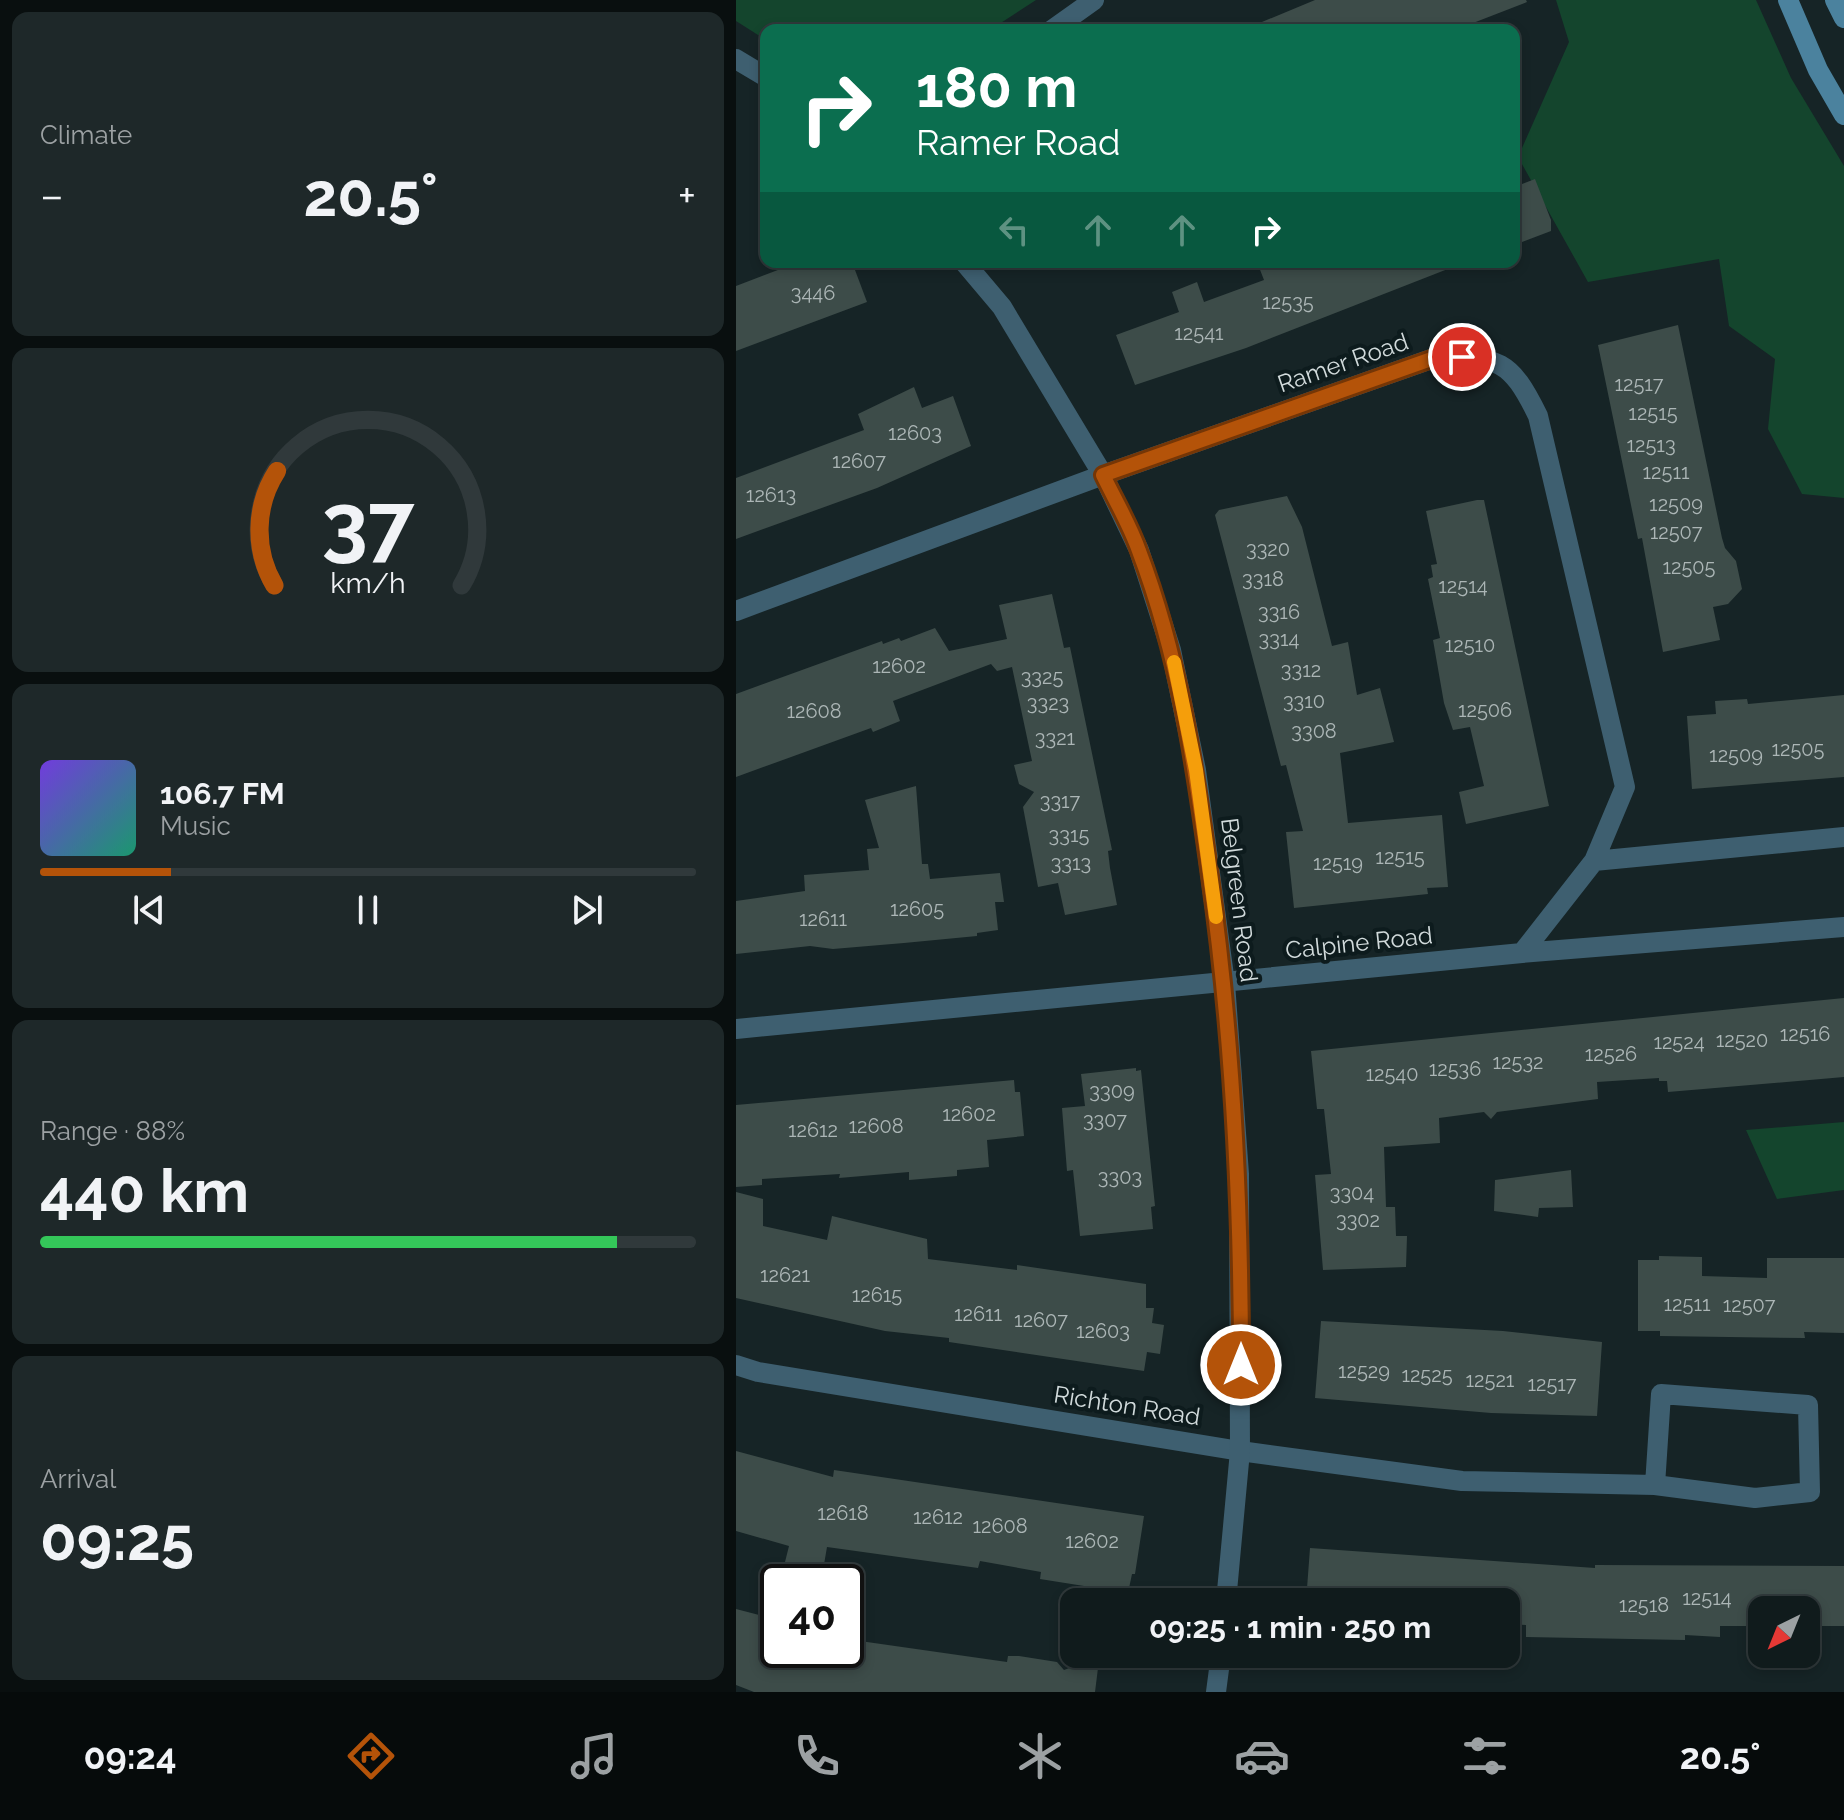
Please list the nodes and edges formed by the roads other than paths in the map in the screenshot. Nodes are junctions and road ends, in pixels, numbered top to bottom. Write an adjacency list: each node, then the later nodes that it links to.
1 (1094, 0): 5 (street)
2 (1788, 0): 8 (main road)
3 (1835, 0): 4 (main road)
4 (1844, 18)
5 (1060, 24)
6 (736, 59): 7 (street)
7 (760, 73)
8 (1844, 115)
9 (969, 268): 10 (street, Belgreen Road)
10 (1103, 475): 11 (street, Ramer Road); 13 (street, Ramer Road); 16 (street, Belgreen Road)
11 (736, 611)
12 (1844, 837): 13 (street)
13 (1594, 861): 15 (street, Ramer Road)
14 (1844, 927): 15 (street, Calpine Road)
15 (1522, 953): 16 (street, Calpine Road)
16 (1225, 983): 17 (street, Calpine Road); 19 (street, Belgreen Road)
17 (736, 1029)
18 (736, 1365): 19 (street, Richton Road)
19 (1240, 1451): 20 (street, Richton Road); 21 (street, Belgreen Road)
20 (1655, 1485): 20 (street, Richton Road)
21 (1227, 1588)
22 (1219, 1668): 23 (street)
23 (1216, 1692)

